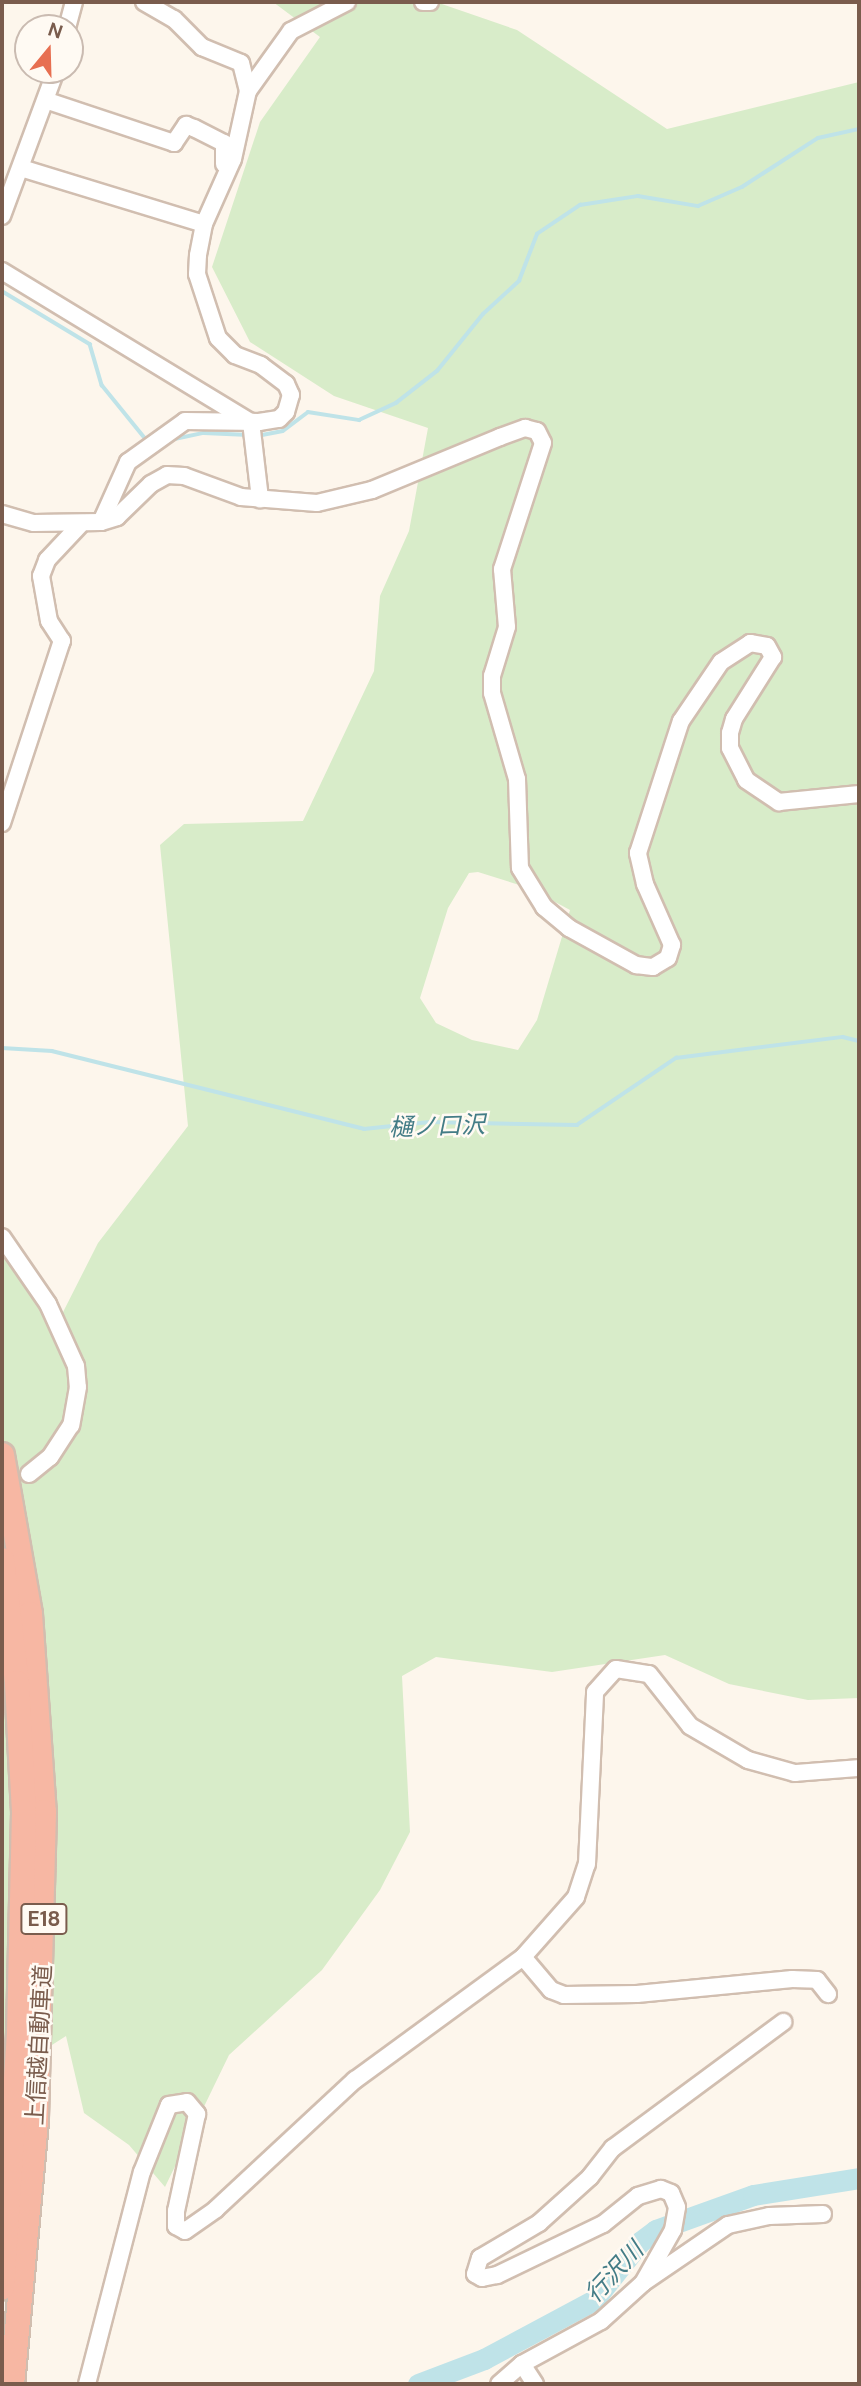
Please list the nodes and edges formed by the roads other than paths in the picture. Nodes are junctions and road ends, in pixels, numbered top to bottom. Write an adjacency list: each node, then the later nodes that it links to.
1 (144, 2): 6 (street)
2 (347, 2): 6 (street)
3 (423, 2): 4 (street)
4 (430, 2)
5 (52, 84): 7 (street)
6 (248, 90): 9 (street)
7 (47, 102): 8 (street); 9 (street)
8 (22, 169): 10 (street); 11 (street)
9 (224, 175): 11 (street)
10 (2, 216)
11 (204, 224): 13 (street)
12 (2, 271): 13 (street)
13 (251, 422): 14 (street); 16 (street)
14 (260, 499): 16 (street); 18 (street)
15 (2, 514): 17 (street)
16 (101, 522): 17 (street)
17 (80, 525): 19 (street)
18 (859, 794)
19 (2, 822)
20 (2, 1237): 22 (street)
21 (2, 1455): 32 (highway, 上信越自動車道 / E18)
22 (29, 1474)
23 (2, 1560): 30 (highway, 上信越自動車道 / E18)
24 (859, 1768): 25 (street)
25 (523, 1957): 26 (street); 33 (street)
26 (828, 1994)
27 (783, 2022): 29 (street)
28 (823, 2214): 29 (street)
29 (643, 2283): 31 (street)
30 (2, 2287)
31 (522, 2364): 34 (street); 35 (street)
32 (12, 2384)
33 (87, 2384)
34 (499, 2384)
35 (535, 2384)

